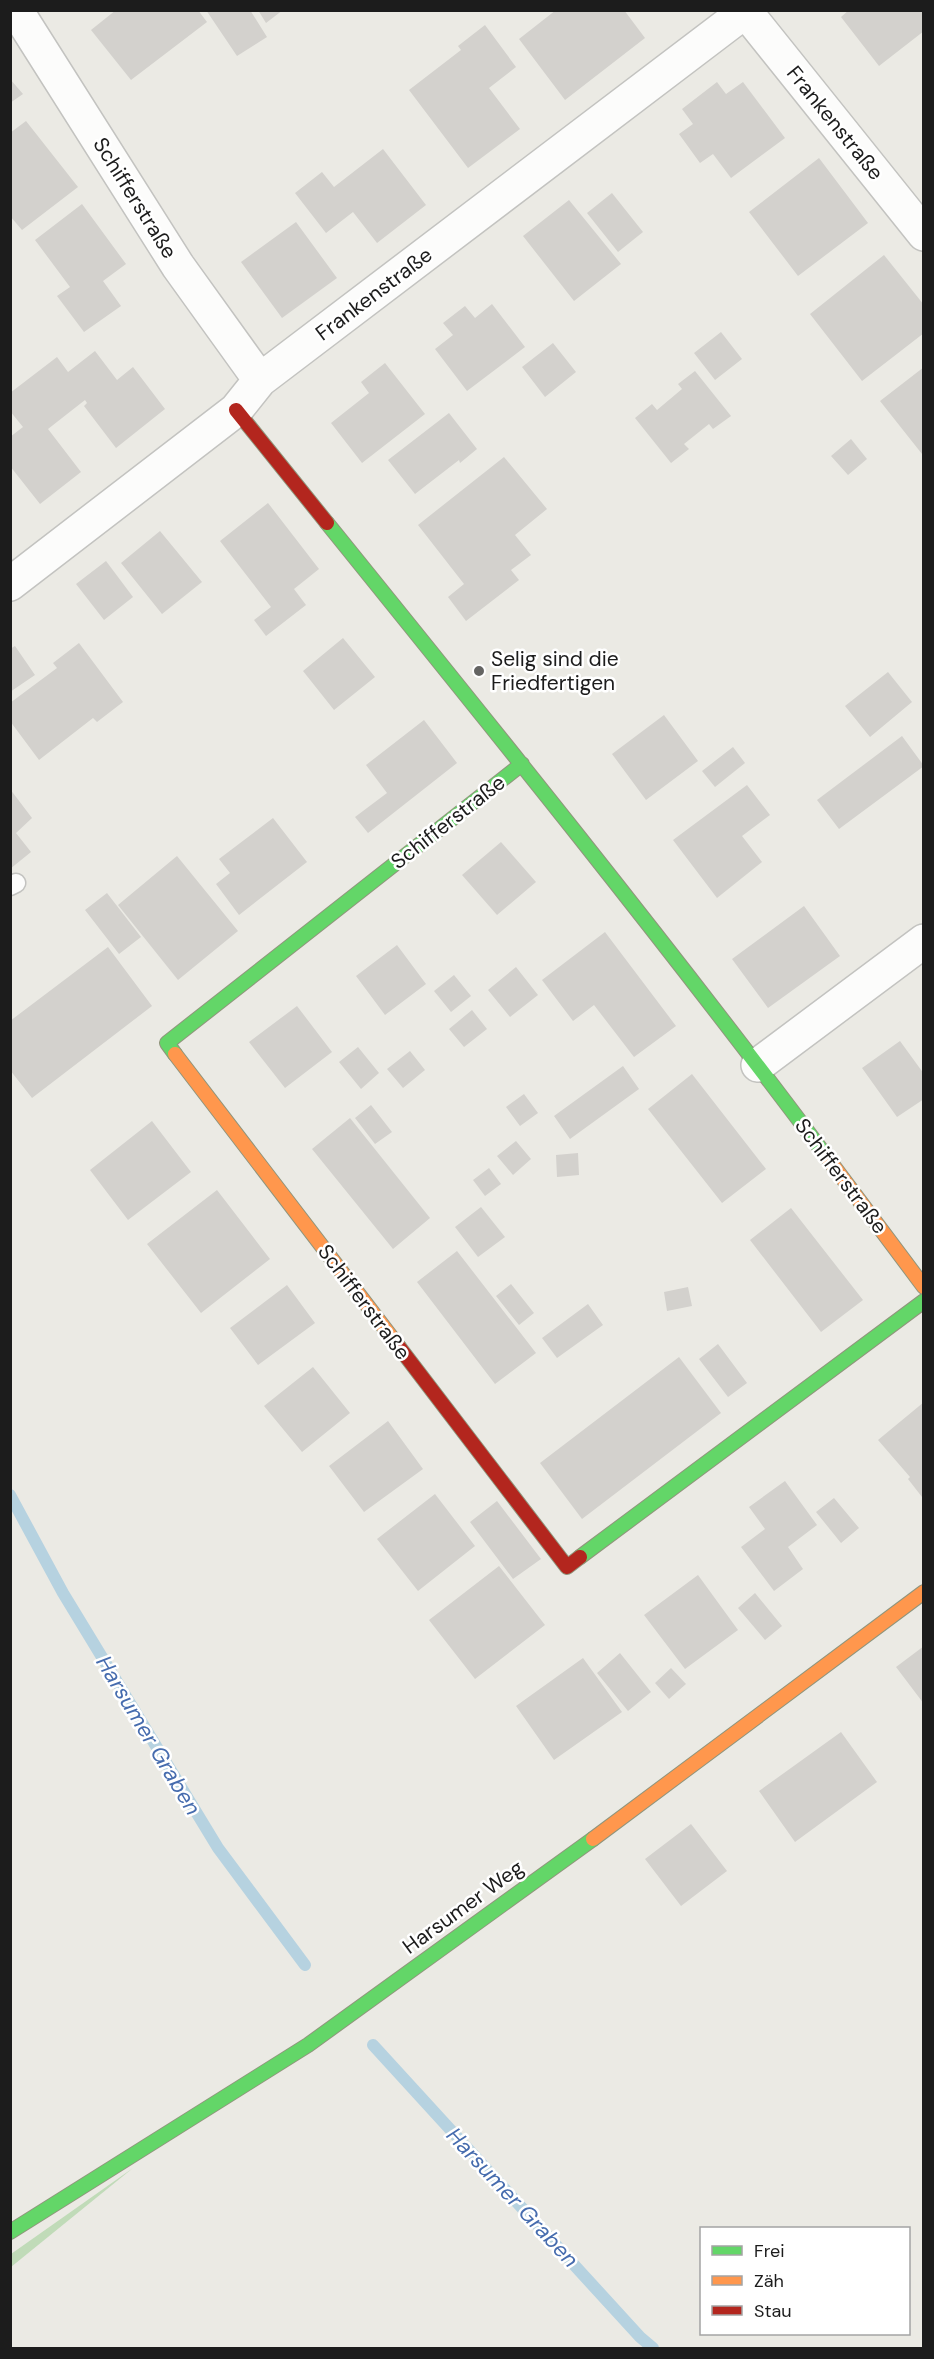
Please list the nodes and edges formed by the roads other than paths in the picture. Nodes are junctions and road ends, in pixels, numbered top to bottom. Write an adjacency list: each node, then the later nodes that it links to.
1 (746, 11): 3 (street, Frankenstraße); 4 (street, Frankenstraße)
2 (24, 13): 4 (street, Schifferstraße)
3 (924, 234)
4 (260, 381): 5 (street, Frankenstraße)
5 (236, 410): 6 (street, Frankenstraße); 7 (street, Schifferstraße)
6 (10, 584)
7 (522, 764): 9 (street, Schifferstraße); 11 (street, Schifferstraße)
8 (924, 941): 9 (street)
9 (758, 1065): 10 (street, Schifferstraße)
10 (924, 1287)
11 (924, 1301)
12 (924, 1592): 13 (street, Harsumer Weg)
13 (10, 2232)

